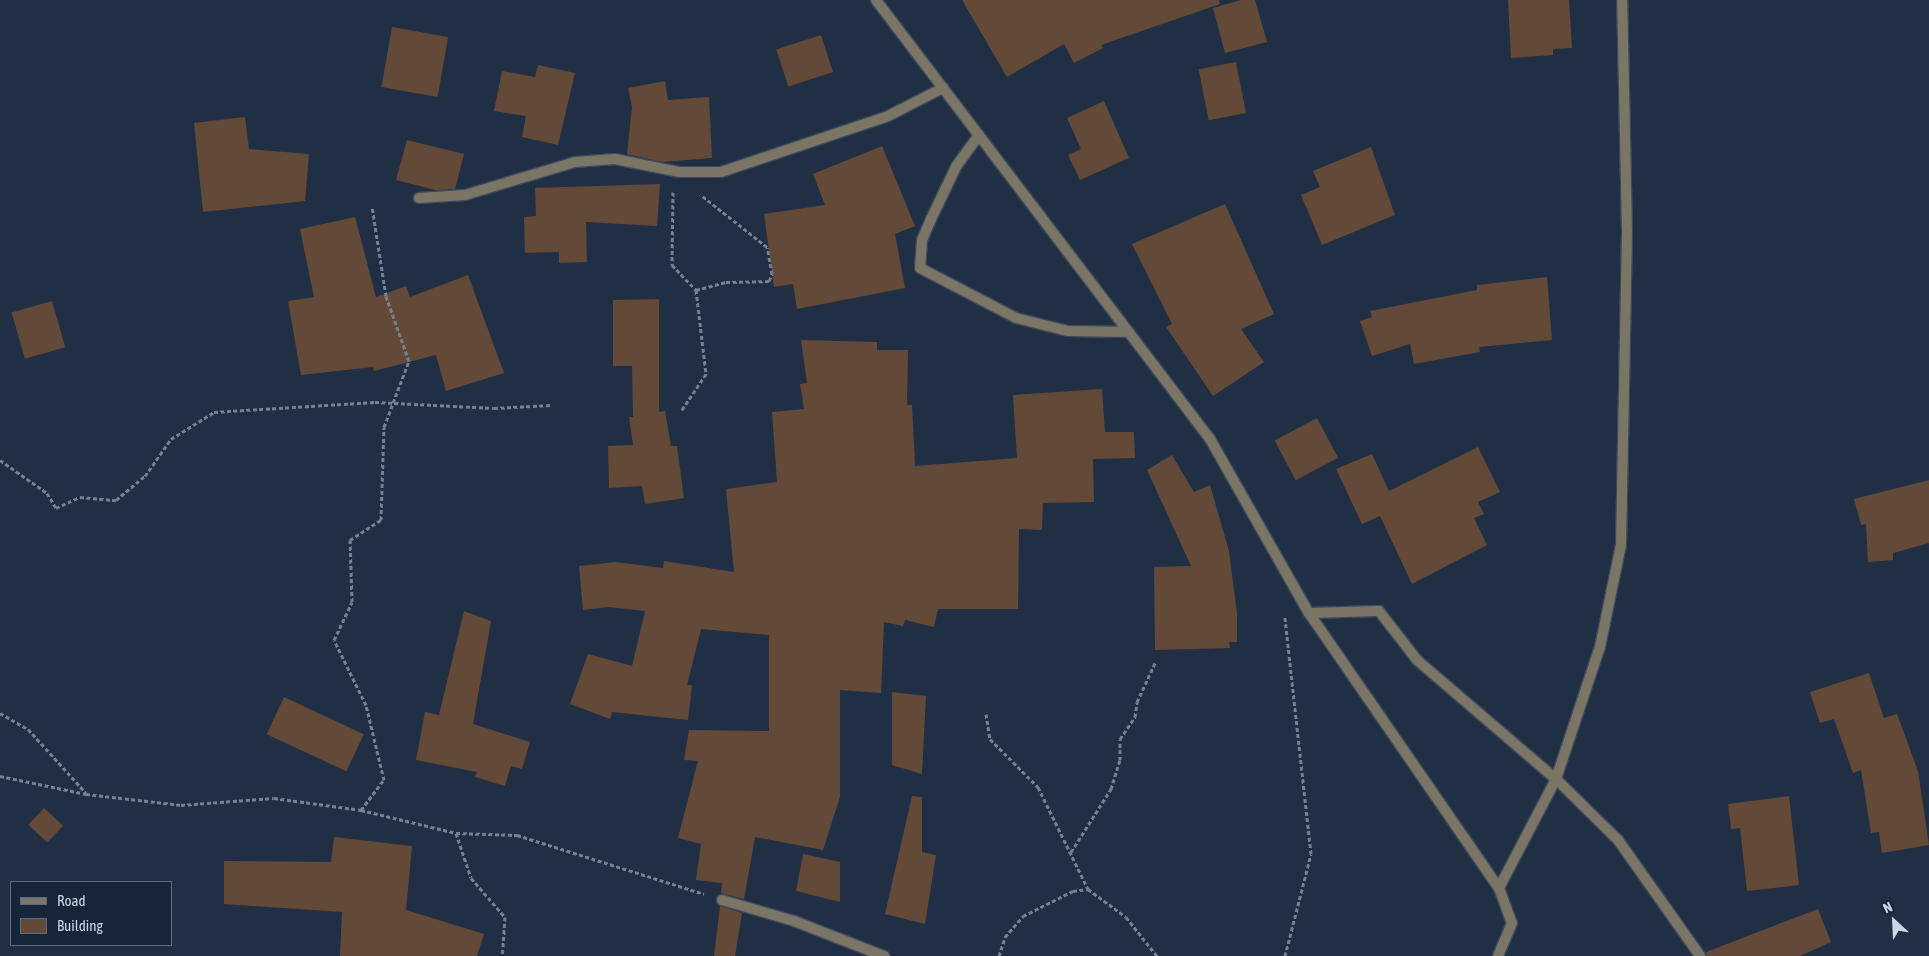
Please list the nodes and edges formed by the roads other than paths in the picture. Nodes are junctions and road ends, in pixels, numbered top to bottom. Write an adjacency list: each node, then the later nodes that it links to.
1 (876, 0): 3 (street)
2 (1622, 0): 8 (street)
3 (943, 88): 4 (street); 5 (street)
4 (979, 135): 6 (street); 6 (street)
5 (419, 198)
6 (1129, 332): 7 (street)
7 (1309, 613): 8 (street); 9 (street)
8 (1556, 779): 9 (street); 13 (street)
9 (1499, 888): 12 (street)
10 (722, 900): 11 (street)
11 (884, 956)
12 (1498, 956)
13 (1700, 956)

